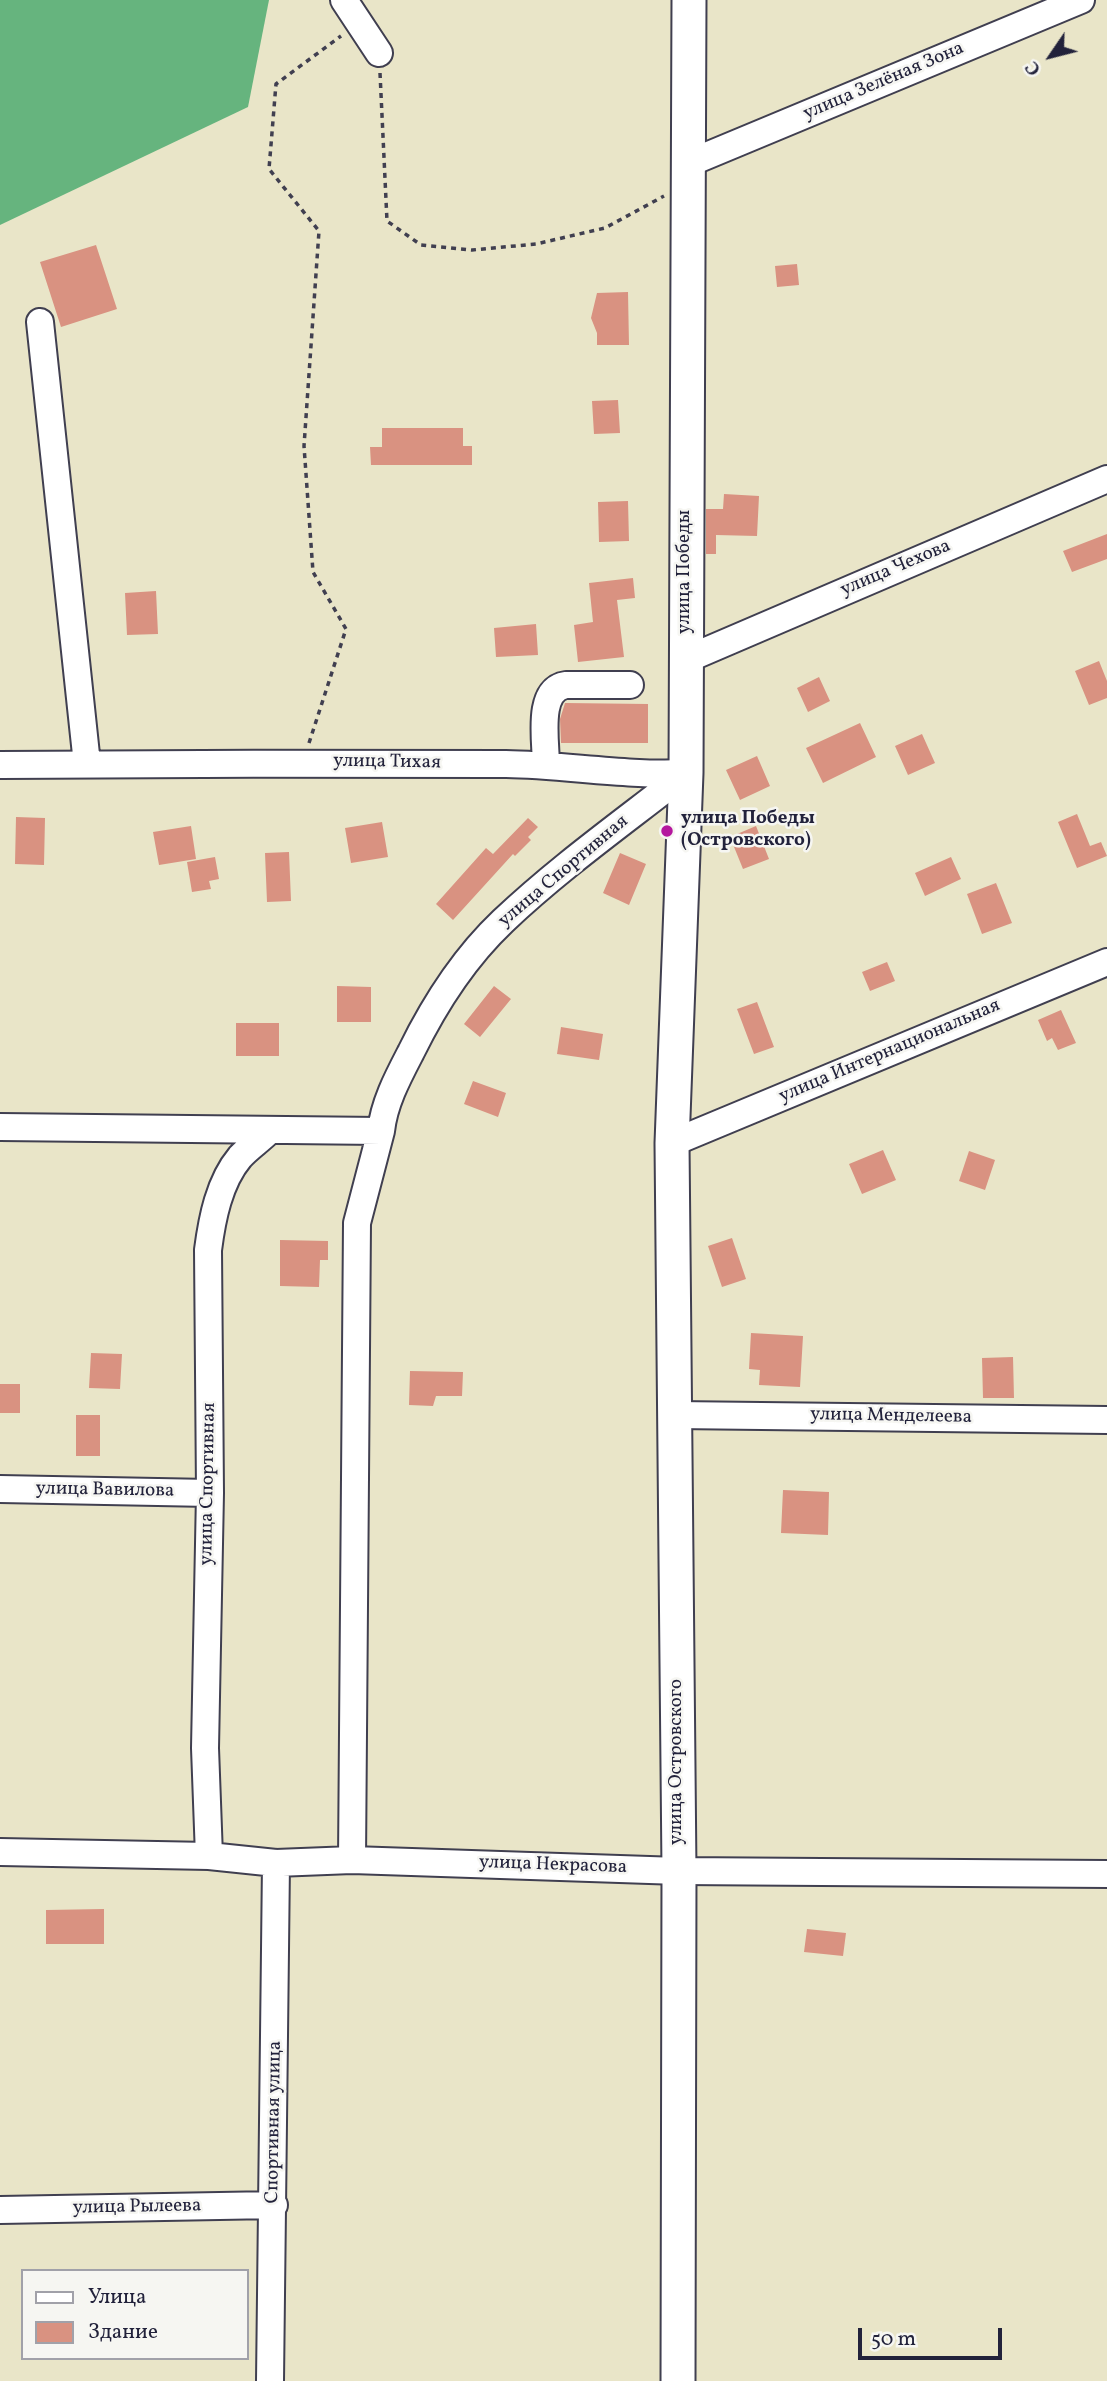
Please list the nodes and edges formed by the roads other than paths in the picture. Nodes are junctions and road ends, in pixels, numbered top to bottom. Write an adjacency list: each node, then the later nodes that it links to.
1 (344, 0): 4 (street)
2 (689, 0): 5 (main road, улица Победы)
3 (1081, 0): 5 (street, улица Зелёная Зона)
4 (379, 53)
5 (687, 174): 8 (main road, улица Победы)
6 (40, 322): 10 (street)
7 (1107, 479): 8 (street, улица Чехова)
8 (685, 660): 13 (main road, улица Победы)
9 (630, 685): 12 (street)
10 (87, 764): 11 (street, улица Тихая); 12 (street, улица Тихая)
11 (0, 765)
12 (546, 765): 13 (street, улица Тихая)
13 (686, 773): 17 (street, улица Спортивная); 18 (main road, улица Победы)
14 (1107, 962): 18 (street, улица Интернациональная)
15 (0, 1127): 16 (street)
16 (269, 1131): 17 (street); 22 (street, улица Спортивная)
17 (381, 1131): 25 (street, улица Спортивная)
18 (672, 1143): 19 (main road, улица Островского)
19 (676, 1415): 20 (street, улица Менделеева); 27 (main road, улица Островского)
20 (1107, 1420)
21 (0, 1489): 22 (street, улица Вавилова)
22 (210, 1493): 24 (street, улица Спортивная)
23 (0, 1852): 24 (street, улица Некрасова)
24 (209, 1856): 26 (street, улица Некрасова)
25 (352, 1860): 26 (street, улица Некрасова); 27 (street, улица Некрасова)
26 (276, 1863): 29 (street, Спортивная улица)
27 (679, 1871): 28 (street, улица Некрасова); 32 (main road, улица Островского)
28 (1107, 1874)
29 (274, 2205): 30 (street, улица Рылеева); 31 (street, Спортивная улица)
30 (0, 2210)
31 (270, 2381)
32 (678, 2381)

